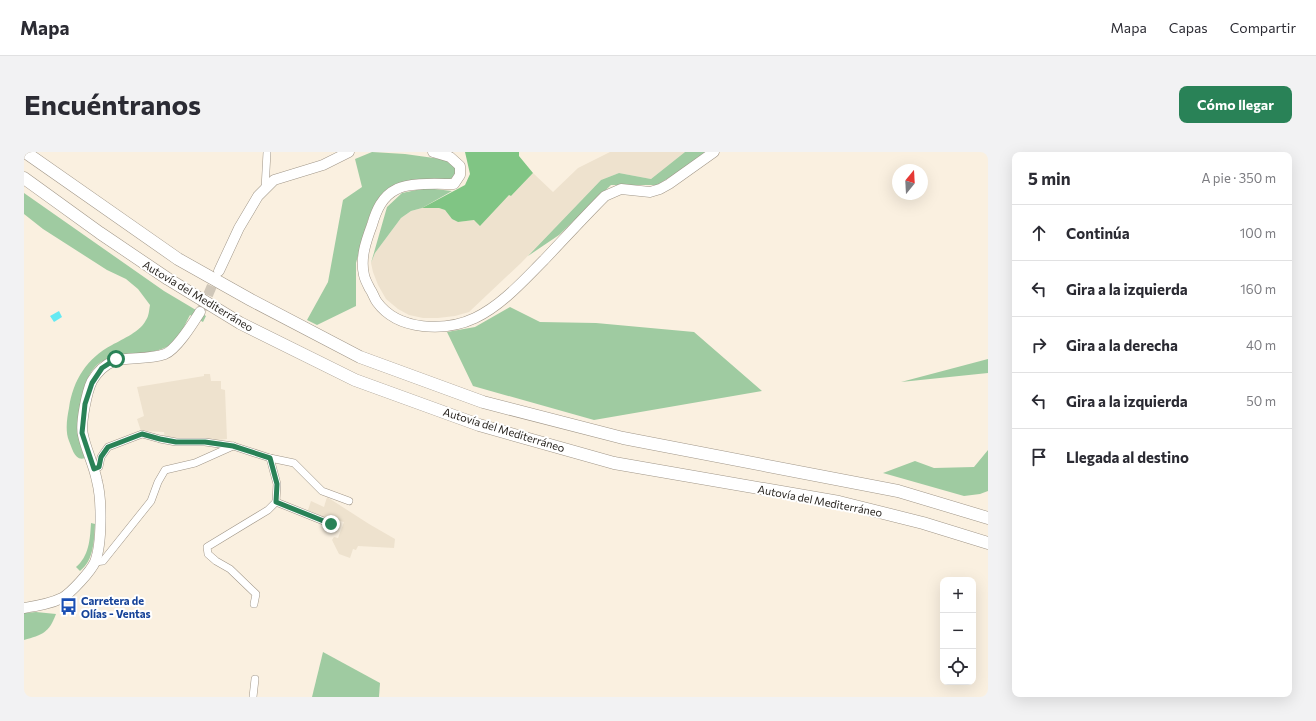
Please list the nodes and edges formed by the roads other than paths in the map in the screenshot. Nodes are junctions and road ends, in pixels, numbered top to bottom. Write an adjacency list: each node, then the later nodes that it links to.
1 (25, 152): 15 (highway, Autovía del Mediterráneo)
2 (267, 152): 7 (street)
3 (349, 152): 7 (main road)
4 (433, 152): 5 (main road)
5 (714, 152)
6 (24, 178): 17 (highway, Autovía del Mediterráneo)
7 (265, 189): 8 (main road)
8 (219, 271)
9 (200, 312): 12 (main road)
10 (233, 446): 11 (street); 12 (street); 18 (street)
11 (270, 458): 13 (street); 14 (street)
12 (94, 469): 18 (main road)
13 (349, 501)
14 (276, 502): 16 (street); 19 (street)
15 (988, 518)
16 (331, 524)
17 (988, 543)
18 (95, 562): 20 (main road)
19 (254, 604)
20 (24, 608)
21 (255, 679): 22 (street)
22 (253, 697)

